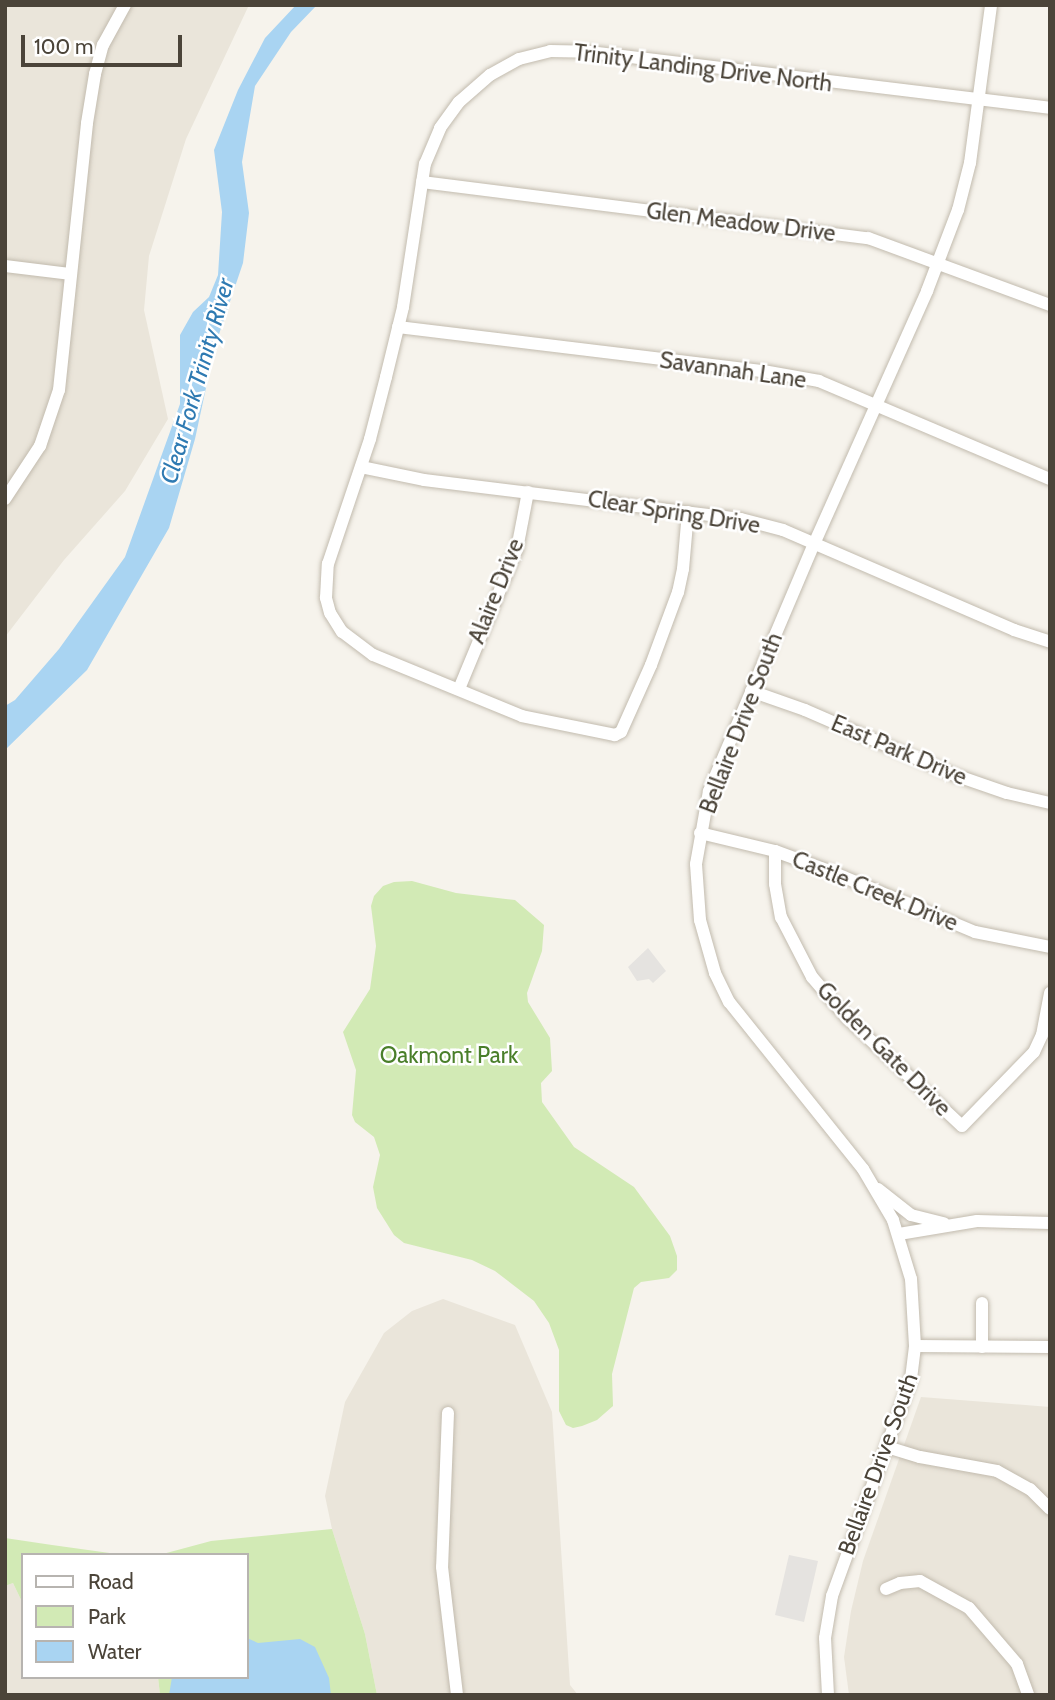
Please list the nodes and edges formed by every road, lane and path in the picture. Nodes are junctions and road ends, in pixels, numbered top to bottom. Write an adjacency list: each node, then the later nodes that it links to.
1 (125, 5): 8 (street)
2 (991, 5): 3 (street, Bellaire Drive South)
3 (980, 99): 4 (street, Trinity Landing Drive North); 5 (street, Trinity Landing Drive North); 6 (street, Bellaire Drive South)
4 (1050, 108)
5 (422, 182): 6 (street, Glen Meadow Drive); 10 (street, Trinity Landing Drive North)
6 (939, 262): 9 (street, Glen Meadow Drive); 11 (street, Bellaire Drive South)
7 (5, 266): 8 (street)
8 (70, 274): 15 (street)
9 (1050, 305)
10 (398, 327): 11 (street, Savannah Lane); 12 (street, Trinity Landing Drive North)
11 (876, 403): 13 (street, Savannah Lane); 17 (street, Bellaire Drive South)
12 (361, 467): 14 (street, Clear Spring Drive); 19 (street, Trinity Landing Drive North)
13 (1050, 479)
14 (528, 492): 16 (street, Clear Spring Drive); 19 (street, Alaire Drive)
15 (5, 499)
16 (688, 512): 17 (street, Clear Spring Drive); 19 (street)
17 (814, 544): 18 (street, Clear Spring Drive); 20 (street, Bellaire Drive South)
18 (1050, 642)
19 (458, 689)
20 (751, 691): 21 (street, East Park Drive); 22 (street, Bellaire Drive South)
21 (1050, 803)
22 (700, 832): 23 (street, Castle Creek Drive); 26 (street, Bellaire Drive South)
23 (775, 852): 24 (street, Castle Creek Drive); 25 (street, Golden Gate Drive)
24 (1050, 947)
25 (1050, 993)
26 (872, 1184): 28 (street); 29 (street, Bellaire Drive South)
27 (1050, 1223): 28 (street)
28 (951, 1224): 29 (street)
29 (899, 1234): 31 (street, Bellaire Drive South)
30 (982, 1303): 33 (street)
31 (915, 1346): 33 (street); 35 (street, Bellaire Drive South)
32 (1050, 1347): 33 (street)
33 (982, 1348)
34 (448, 1413): 38 (street)
35 (887, 1447): 36 (street); 39 (street, Bellaire Drive South)
36 (1050, 1509)
37 (887, 1589): 40 (street)
38 (457, 1695)
39 (828, 1695)
40 (1028, 1695)

